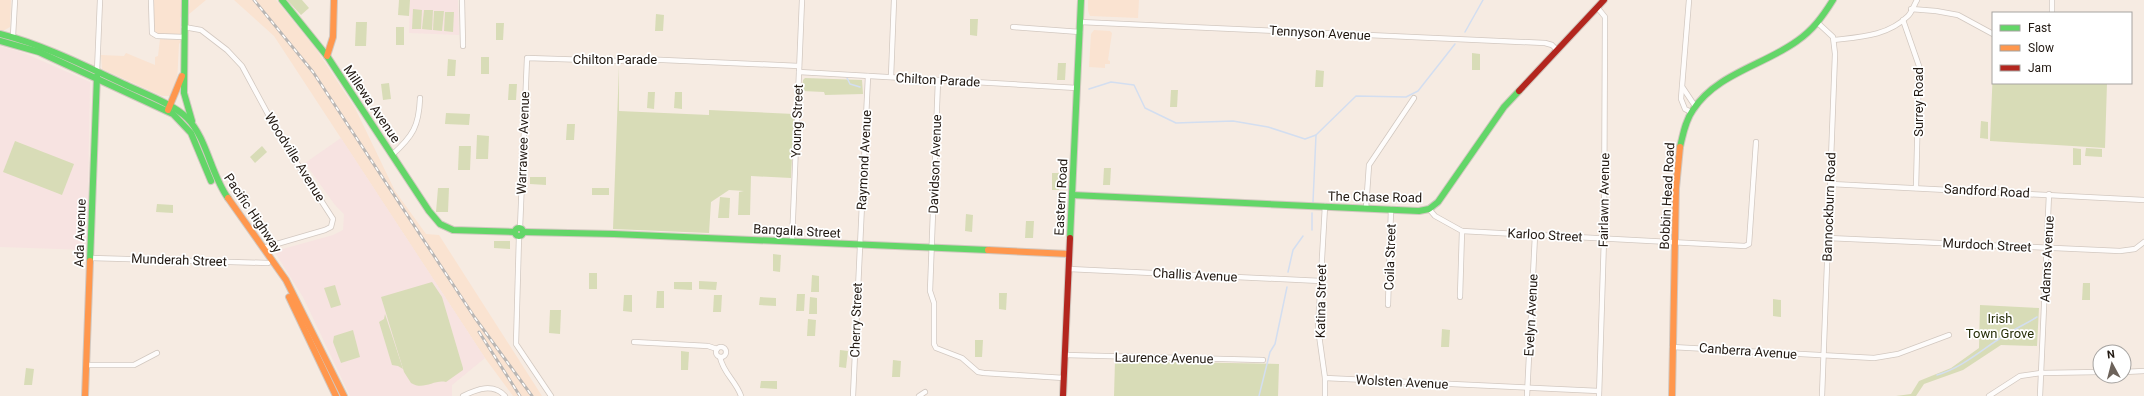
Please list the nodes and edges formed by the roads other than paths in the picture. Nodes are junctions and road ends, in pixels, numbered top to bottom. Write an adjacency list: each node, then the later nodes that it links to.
1 (15, 0): 27 (street)
2 (100, 0): 36 (street)
3 (152, 0): 28 (street)
4 (185, 0): 22 (main road)
5 (282, 0): 33 (main road, Millewa Avenue)
6 (334, 0): 33 (main road)
7 (462, 0): 31 (street)
8 (802, 0): 35 (street, Young Street)
9 (894, 0): 39 (street)
10 (1081, 0): 20 (main road, Eastern Road)
11 (1604, 0): 16 (main road, The Chase Road)
12 (1689, 0): 43 (street)
13 (1833, 0): 21 (main road, Bobbin Head Road)
14 (1918, 0): 17 (street)
15 (2052, 0): 18 (street)
16 (1598, 7): 32 (main road, The Chase Road); 64 (street, Fairlawn Avenue)
17 (1912, 9): 19 (street); 25 (street)
18 (2052, 12)
19 (1903, 20): 30 (street); 52 (street, Surrey Road)
20 (1080, 22): 24 (main road, Eastern Road); 32 (street, Tennyson Avenue)
21 (1819, 24): 30 (street); 47 (main road, Bobbin Head Road)
22 (184, 27): 28 (main road); 72 (street, Woodville Avenue)
23 (1013, 27): 24 (street)
24 (1080, 32): 42 (main road, Eastern Road)
25 (1992, 33)
26 (0, 34): 27 (main road, Pacific Highway)
27 (13, 36): 36 (main road, Pacific Highway)
28 (184, 37): 37 (main road)
29 (0, 40): 40 (main road, Pacific Highway)
30 (1834, 40): 51 (street, Bannockburn Road)
31 (463, 46)
32 (1557, 50): 58 (main road, The Chase Road)
33 (327, 56): 50 (main road, Millewa Avenue)
34 (527, 58): 35 (street, Chilton Parade); 62 (street, Warrawee Avenue)
35 (799, 69): 38 (street, Chilton Parade); 66 (street, Young Street)
36 (97, 72): 40 (main road, Ada Avenue); 46 (main road, Pacific Highway)
37 (183, 72): 46 (main road); 48 (main road)
38 (868, 76): 39 (street, Chilton Parade); 69 (street, Raymond Avenue)
39 (891, 77): 41 (street, Chilton Parade)
40 (97, 79): 46 (main road, Pacific Highway); 74 (main road, Ada Avenue)
41 (938, 80): 42 (street, Chilton Parade); 70 (street, Davidson Avenue)
42 (1077, 88): 54 (main road, Eastern Road)
43 (1683, 88): 47 (street); 47 (street)
44 (420, 98): 50 (street)
45 (1414, 98): 57 (street)
46 (169, 108): 48 (main road, Pacific Highway); 75 (main road, Pacific Highway)
47 (1693, 109): 67 (main road, Bobbin Head Road)
48 (197, 130): 72 (main road, Pacific Highway)
49 (1756, 142): 67 (street, Karloo Street)
50 (392, 155): 60 (main road, Millewa Avenue)
51 (1831, 184): 52 (street, Sandford Road); 65 (street, Bannockburn Road)
52 (1916, 188): 53 (street, Sandford Road)
53 (2049, 194): 55 (street, Sandford Road); 71 (street, Adams Avenue)
54 (1072, 195): 56 (main road, The Chase Road); 73 (main road, Eastern Road)
55 (2144, 200)
56 (1325, 206): 57 (main road, The Chase Road); 77 (street, Katina Street)
57 (1366, 208): 59 (main road, The Chase Road)
58 (1429, 209): 59 (main road, The Chase Road); 61 (street)
59 (1391, 210): 79 (street, Coila Street)
60 (440, 224): 62 (main road, Bangalla Street)
61 (1462, 231): 63 (street, Karloo Street); 78 (street)
62 (519, 232): 66 (main road, Bangalla Street); 106 (street, Warrawee Avenue)
63 (1535, 235): 64 (street, Karloo Street); 98 (street, Evelyn Avenue)
64 (1604, 238): 67 (street, Karloo Street); 100 (street, Fairlawn Avenue)
65 (1828, 238): 71 (street, Murdoch Street); 88 (street, Bannockburn Road)
66 (792, 241): 69 (main road, Bangalla Street)
67 (1675, 242): 83 (main road, Bobbin Head Road)
68 (2144, 242): 71 (street, Murdoch Street)
69 (860, 244): 70 (main road, Bangalla Street); 108 (street, Cherry Street)
70 (931, 247): 73 (main road, Bangalla Street); 96 (street, Davidson Avenue)
71 (2047, 247): 95 (street, Adams Avenue)
72 (263, 248): 103 (main road, Pacific Highway)
73 (1070, 254): 76 (main road, Eastern Road)
74 (91, 258): 75 (street, Munderah Street); 91 (main road, Ada Avenue)
75 (268, 263): 102 (main road, Pacific Highway)
76 (1069, 269): 77 (street, Challis Avenue); 87 (main road, Eastern Road)
77 (1320, 281): 97 (street, Katina Street)
78 (1460, 297)
79 (1388, 306)
80 (1949, 335): 88 (street, Canberra Avenue)
81 (634, 342): 84 (street)
82 (730, 347): 85 (street)
83 (1672, 347): 88 (street, Canberra Avenue); 113 (main road, Bobbin Head Road)
84 (717, 349): 85 (street); 89 (street)
85 (725, 349): 89 (street)
86 (157, 353): 91 (street)
87 (1065, 355): 90 (street, Laurence Avenue); 96 (main road, Eastern Road)
88 (1823, 356): 114 (street, Bannockburn Road)
89 (720, 357): 107 (street)
90 (1263, 360)
91 (86, 365): 101 (main road, Ada Avenue)
92 (2144, 371): 94 (street)
93 (2092, 372): 95 (street)
94 (2132, 372)
95 (2041, 373): 115 (street); 116 (street, Adams Avenue)
96 (1064, 378): 110 (main road, Eastern Road)
97 (1325, 378): 98 (street, Wolsten Avenue); 111 (street, Katina Street)
98 (1527, 388): 100 (street, Wolsten Avenue); 112 (street, Evelyn Avenue)
99 (925, 392): 109 (street)
100 (1599, 394)
101 (85, 396)
102 (336, 396)
103 (344, 396)
104 (463, 396): 105 (street)
105 (505, 396)
106 (551, 396)
107 (741, 396)
108 (853, 396)
109 (919, 396)
110 (1063, 396)
111 (1326, 396)
112 (1527, 396)
113 (1672, 396)
114 (1822, 396)
115 (1988, 396)
116 (2040, 396)

